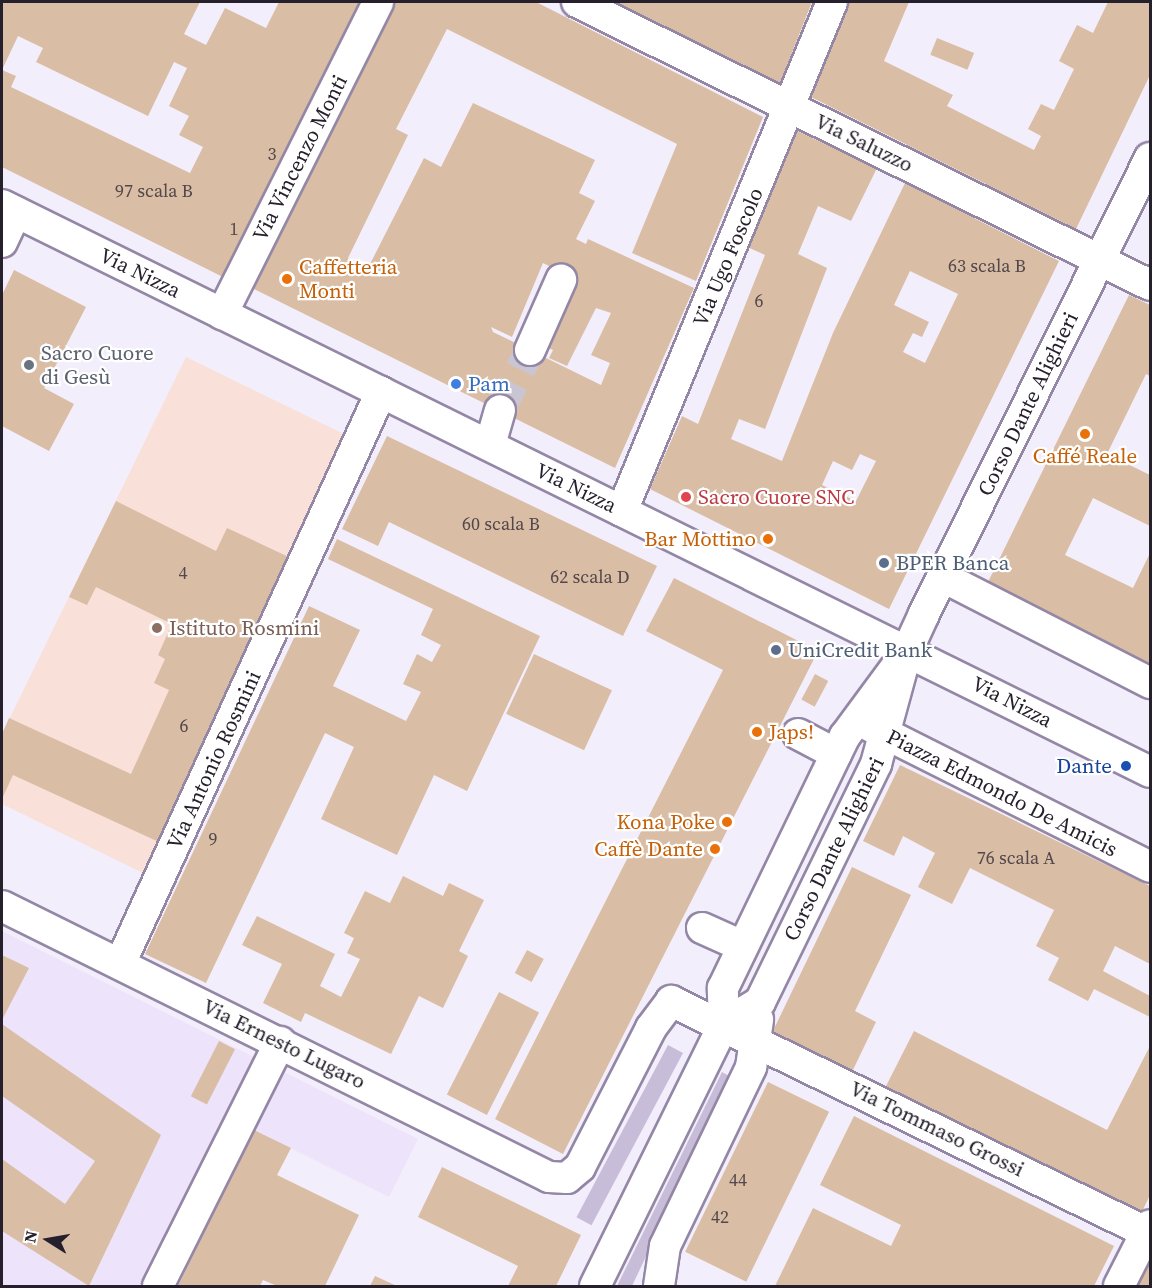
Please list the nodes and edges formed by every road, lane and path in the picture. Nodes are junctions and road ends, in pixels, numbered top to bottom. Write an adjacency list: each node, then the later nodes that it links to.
1 (378, 2): 11 (street, Via Vincenzo Monti)
2 (577, 2): 4 (street, Via Saluzzo)
3 (832, 2): 4 (street, Via Ugo Foscolo)
4 (791, 107): 8 (street, Via Saluzzo); 16 (street, Via Ugo Foscolo)
5 (1150, 158): 8 (street, Corso Dante Alighieri)
6 (9, 208): 7 (street); 11 (street, Via Nizza)
7 (2, 242)
8 (1100, 260): 10 (street, Via Saluzzo); 17 (street, Corso Dante Alighieri)
9 (561, 280): 12 (street)
10 (1150, 285)
11 (222, 314): 13 (street, Via Nizza)
12 (530, 350)
13 (381, 392): 15 (street, Via Nizza); 29 (street, Via Antonio Rosmini)
14 (500, 410): 15 (street)
15 (490, 445): 16 (street, Via Nizza)
16 (622, 511): 18 (street, Via Nizza)
17 (943, 577): 18 (street, Corso Dante Alighieri); 19 (street)
18 (908, 651): 20 (street, Corso Dante Alighieri); 22 (street, Corso Dante Alighieri); 24 (street, Via Nizza)
19 (1150, 683)
20 (855, 717): 22 (street, Piazza Edmondo De Amicis); 23 (street, Corso Dante Alighieri)
21 (798, 734): 23 (street)
22 (888, 735): 25 (street, Piazza Edmondo De Amicis); 30 (street, Corso Dante Alighieri)
23 (836, 754): 28 (street, Corso Dante Alighieri)
24 (1150, 772)
25 (1150, 867)
26 (2, 906): 29 (street, Via Ernesto Lugaro)
27 (702, 928): 28 (street)
28 (742, 946): 31 (street, Corso Dante Alighieri)
29 (120, 964): 33 (street, Via Ernesto Lugaro)
30 (760, 1002): 31 (street); 32 (street)
31 (724, 1024): 32 (street, Via Tommaso Grossi); 33 (street, Via Ernesto Lugaro); 36 (street, Corso Dante Alighieri)
32 (757, 1040): 34 (street, Via Tommaso Grossi); 37 (street)
33 (280, 1042): 35 (street)
34 (1149, 1230): 38 (street)
35 (158, 1287)
36 (595, 1287)
37 (659, 1287)
38 (1119, 1287)

